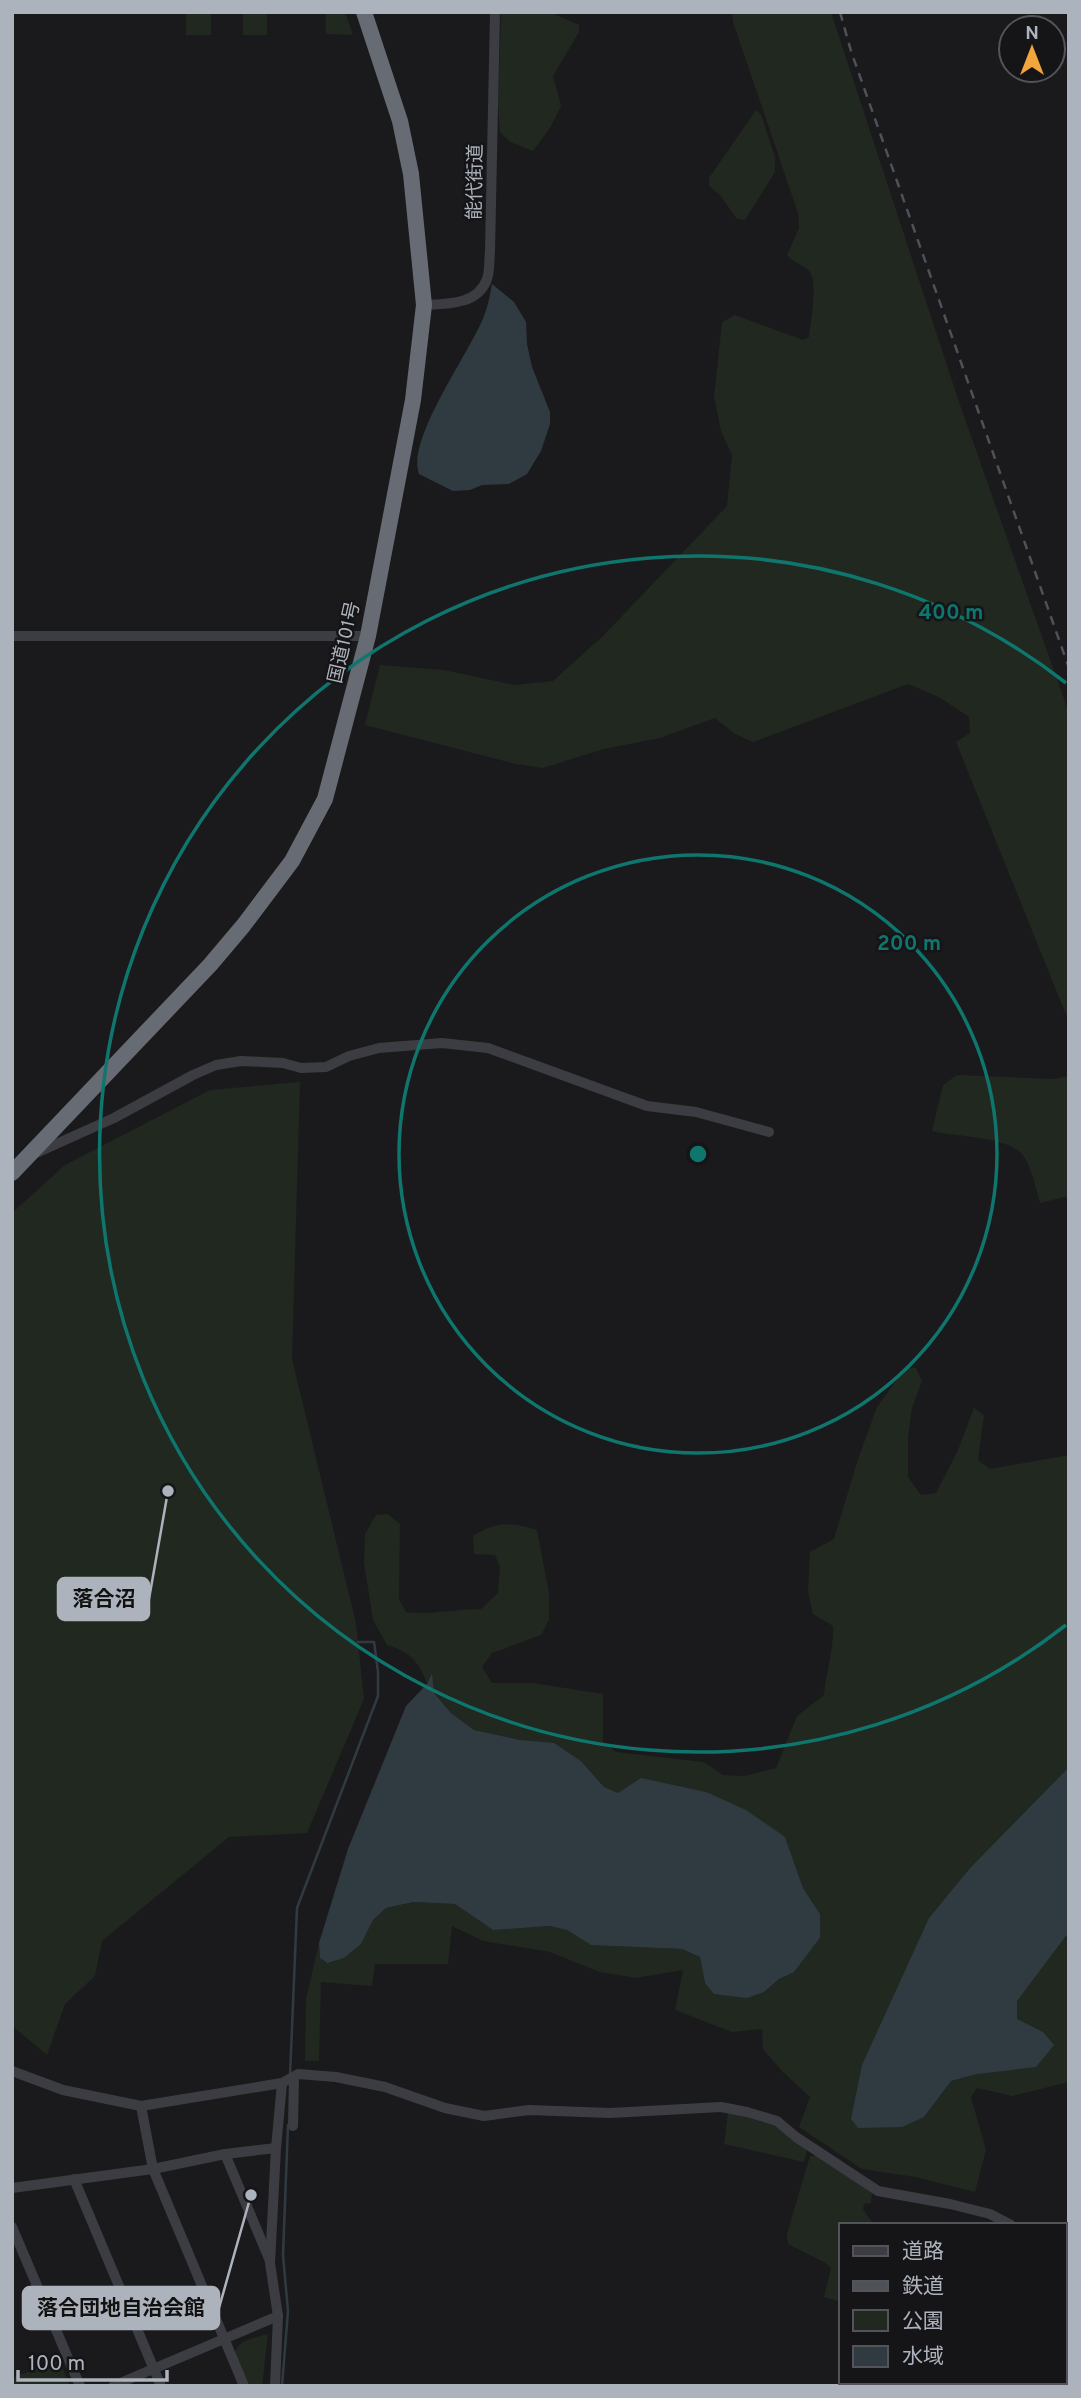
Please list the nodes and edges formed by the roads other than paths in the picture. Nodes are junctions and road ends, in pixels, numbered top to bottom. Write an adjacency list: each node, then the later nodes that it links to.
1 (364, 12): 3 (highway, 国道101号)
2 (495, 12): 3 (street, 能代街道)
3 (424, 305): 5 (highway, 国道101号)
4 (12, 636): 5 (street)
5 (368, 636): 7 (highway, 国道101号)
6 (769, 1132): 7 (street)
7 (29, 1156): 8 (highway, 国道101号)
8 (12, 1174)
9 (12, 2071): 12 (street)
10 (294, 2077): 11 (street); 13 (street); 19 (street)
11 (282, 2083): 12 (street); 14 (street)
12 (141, 2106): 16 (street)
13 (293, 2126)
14 (276, 2148): 15 (street); 21 (street)
15 (225, 2154): 16 (street); 21 (street)
16 (153, 2169): 17 (street); 23 (street)
17 (74, 2179): 18 (street); 24 (street)
18 (12, 2188)
19 (1007, 2223)
20 (12, 2227): 25 (street)
21 (270, 2263): 22 (street)
22 (278, 2316): 23 (street); 29 (street)
23 (225, 2340): 24 (street); 28 (street)
24 (153, 2368): 26 (street); 27 (street)
25 (80, 2386)
26 (113, 2386)
27 (161, 2386)
28 (244, 2386)
29 (275, 2386)

